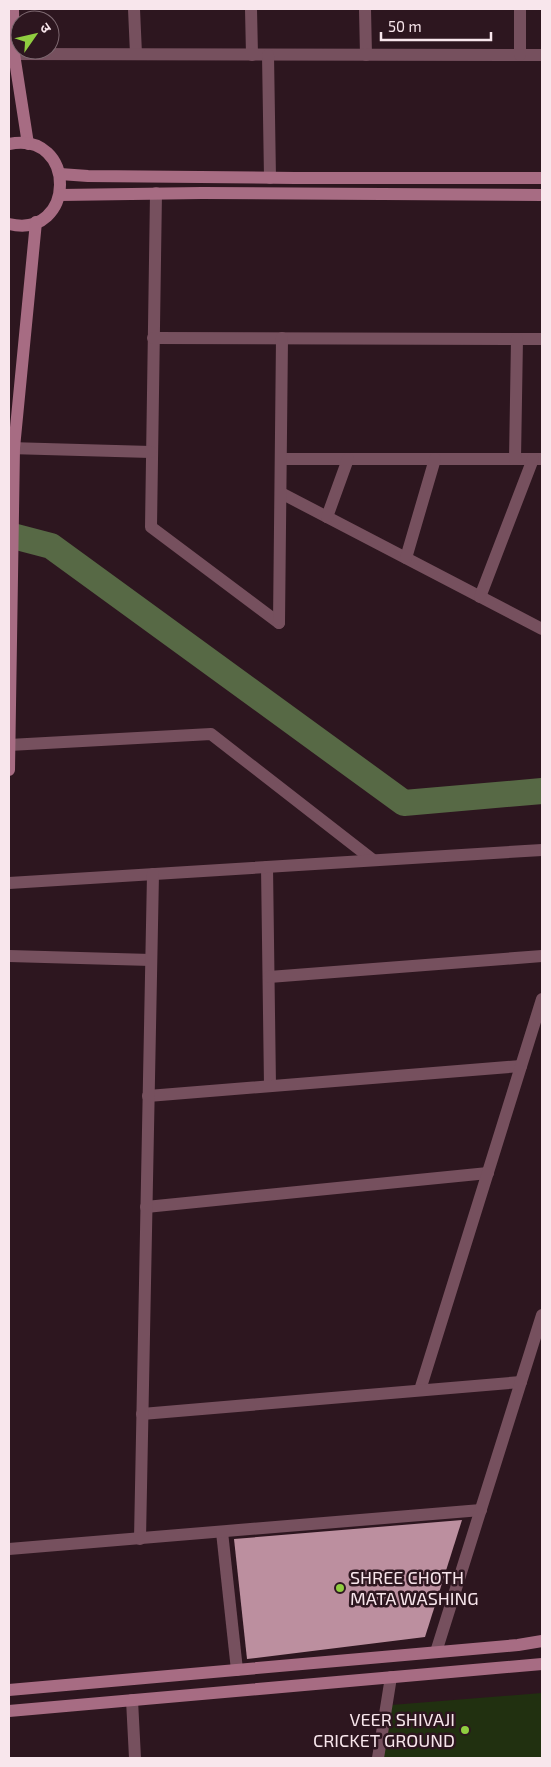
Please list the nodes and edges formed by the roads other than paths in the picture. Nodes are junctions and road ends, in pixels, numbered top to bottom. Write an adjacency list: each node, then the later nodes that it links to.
1 (134, 9): 6 (street)
2 (251, 9): 7 (street)
3 (365, 9): 9 (street)
4 (520, 9): 10 (street)
5 (60, 54): 6 (street)
6 (136, 54): 7 (street)
7 (252, 55): 8 (street)
8 (268, 55): 9 (street); 16 (street)
9 (366, 55): 10 (street)
10 (520, 55): 11 (street)
11 (542, 55)
12 (13, 60): 14 (street)
13 (9, 144): 14 (street)
14 (28, 144): 15 (street)
15 (60, 174): 16 (street); 19 (street)
16 (270, 178): 17 (street)
17 (542, 178)
18 (156, 194): 19 (street); 20 (street); 23 (street)
19 (60, 195): 21 (street)
20 (542, 195)
21 (36, 222): 22 (street); 27 (street)
22 (9, 224)
23 (153, 338): 24 (street); 28 (street)
24 (282, 338): 25 (street); 29 (street)
25 (517, 339): 26 (street); 32 (street)
26 (542, 339)
27 (12, 448): 28 (street); 34 (street)
28 (151, 452): 35 (street)
29 (281, 459): 30 (street); 35 (street)
30 (348, 459): 31 (street); 36 (street)
31 (436, 459): 32 (street); 37 (street)
32 (515, 459): 33 (street)
33 (537, 459): 39 (street)
34 (12, 470): 38 (street)
35 (281, 493): 36 (street)
36 (327, 517): 37 (street)
37 (406, 558): 39 (street)
38 (11, 581): 41 (street)
39 (480, 597): 40 (street)
40 (542, 629)
41 (9, 745): 42 (street); 44 (street)
42 (9, 770)
43 (542, 850): 44 (street)
44 (373, 860): 45 (street)
45 (267, 867): 46 (street); 51 (street)
46 (153, 874): 47 (street); 50 (street)
47 (9, 883)
48 (9, 956): 50 (street)
49 (542, 956): 51 (street)
50 (151, 960): 55 (street)
51 (269, 977): 54 (street)
52 (542, 999): 53 (street)
53 (521, 1066): 54 (street); 56 (street)
54 (270, 1086): 55 (street)
55 (148, 1096): 57 (street)
56 (488, 1174): 57 (street); 60 (street)
57 (146, 1207): 61 (street)
58 (542, 1315): 59 (street)
59 (521, 1382): 60 (street); 62 (street)
60 (420, 1390): 61 (street)
61 (142, 1414): 64 (street)
62 (481, 1510): 63 (street); 67 (street)
63 (222, 1532): 64 (street); 70 (street)
64 (140, 1539): 65 (street)
65 (9, 1550)
66 (542, 1641): 67 (street)
67 (436, 1652): 70 (street)
68 (542, 1664): 69 (street)
69 (524, 1665): 71 (street); 72 (street)
70 (237, 1670): 73 (street)
71 (542, 1674)
72 (391, 1677): 74 (street); 77 (street)
73 (9, 1690)
74 (132, 1700): 75 (street); 76 (street)
75 (9, 1711)
76 (134, 1758)
77 (378, 1758)

